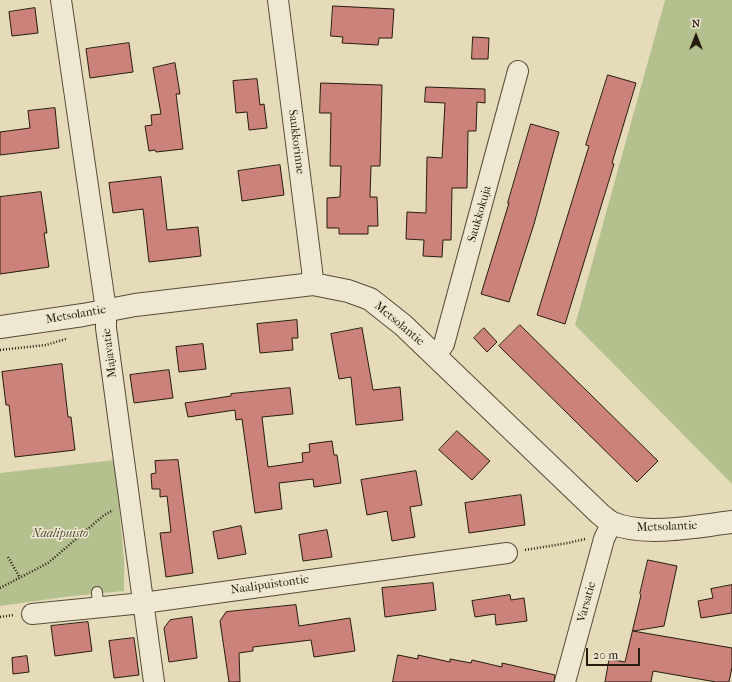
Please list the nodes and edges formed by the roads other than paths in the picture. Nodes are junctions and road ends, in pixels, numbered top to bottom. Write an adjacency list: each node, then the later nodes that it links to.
1 (61, 0): 5 (street, Majavatie)
2 (278, 0): 4 (street, Saukkorinne)
3 (518, 71): 7 (street, Saukkokuja)
4 (313, 284): 5 (street, Metsolantie); 7 (street, Metsolantie)
5 (106, 310): 6 (street, Metsolantie); 11 (street, Majavatie)
6 (0, 327)
7 (436, 356): 9 (street, Metsolantie)
8 (732, 522): 9 (street, Metsolantie)
9 (608, 531): 14 (street, Varsatie)
10 (507, 553): 11 (street, Naalipuistontie)
11 (143, 603): 12 (street, Naalipuistontie); 13 (street, Majavatie)
12 (32, 614)
13 (154, 682)
14 (565, 682)

